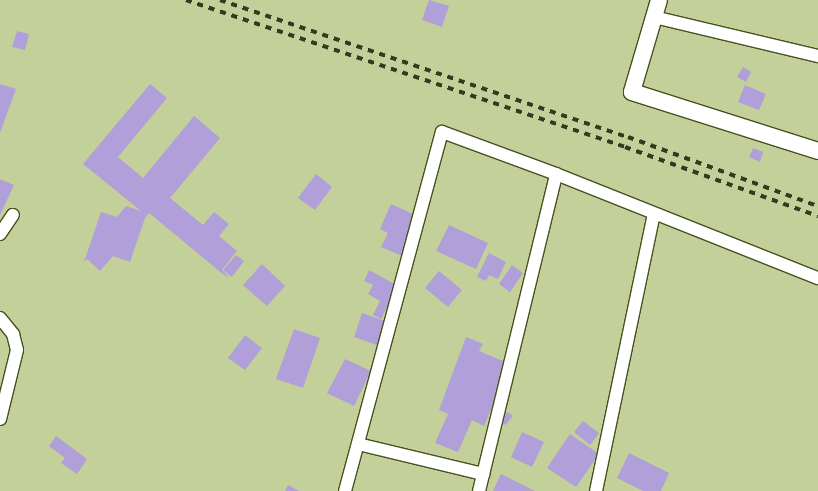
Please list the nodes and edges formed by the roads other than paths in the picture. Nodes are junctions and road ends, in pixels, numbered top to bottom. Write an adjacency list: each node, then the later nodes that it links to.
1 (659, 0): 2 (street)
2 (654, 17): 3 (street); 4 (street)
3 (818, 56)
4 (818, 151)
5 (556, 174): 6 (street); 12 (street); 13 (street)
6 (654, 214): 9 (street); 16 (street)
7 (13, 215): 8 (street)
8 (0, 234)
9 (818, 278)
10 (0, 318): 11 (street)
11 (0, 419)
12 (358, 444): 13 (street); 14 (street)
13 (483, 474): 15 (street)
14 (345, 491)
15 (479, 491)
16 (596, 491)

